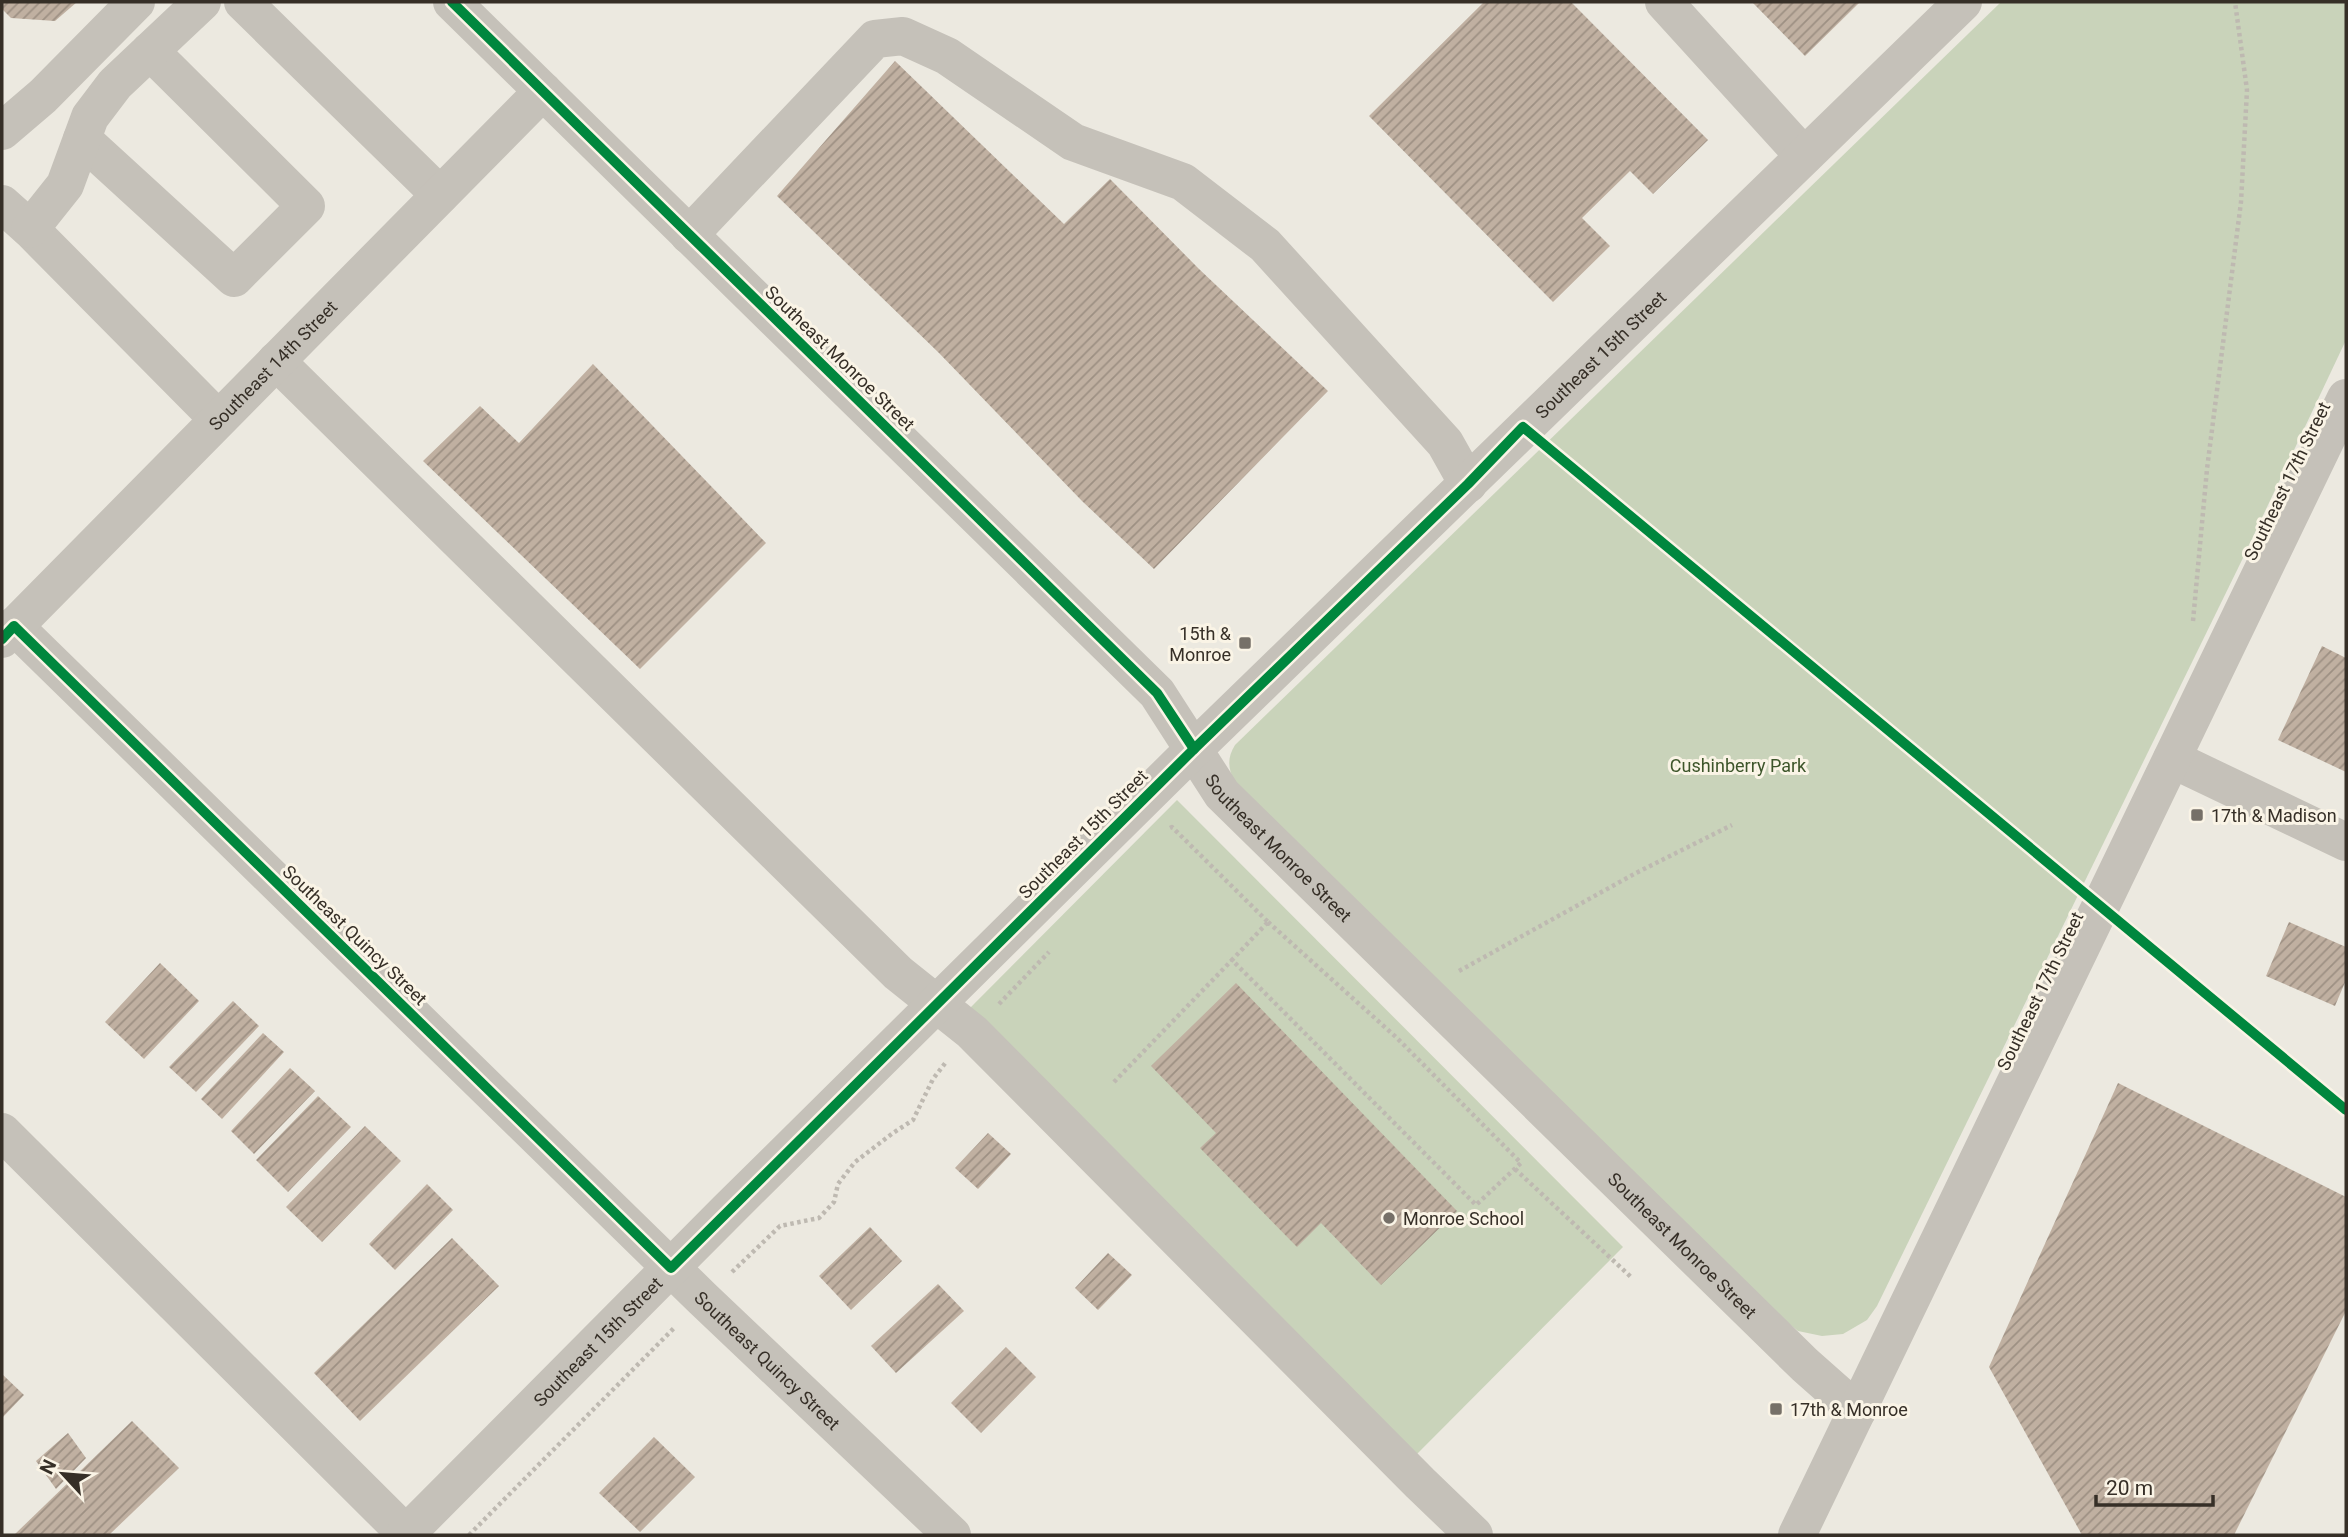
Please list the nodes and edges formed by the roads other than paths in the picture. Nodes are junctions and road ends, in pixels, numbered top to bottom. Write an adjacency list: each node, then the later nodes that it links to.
1 (136, 2): 9 (street)
2 (202, 2): 7 (street)
3 (243, 2): 12 (street)
4 (452, 2): 8 (street, Southeast Monroe Street)
5 (1664, 2): 11 (street)
6 (1963, 2): 11 (street, Southeast 15th Street)
7 (150, 51): 10 (street); 10 (street)
8 (543, 91): 12 (street, Southeast 14th Street); 15 (street, Southeast Monroe Street)
9 (2, 131)
10 (82, 139): 14 (street)
11 (1804, 156): 19 (street, Southeast 15th Street)
12 (440, 195): 16 (street, Southeast 14th Street)
13 (2, 204): 14 (street)
14 (30, 229): 18 (street)
15 (689, 235): 19 (street); 21 (street, Southeast Monroe Street)
16 (276, 361): 18 (street, Southeast 14th Street); 24 (street)
17 (2346, 398): 22 (street, Southeast 17th Street)
18 (218, 419): 20 (street, Southeast 14th Street)
19 (1468, 484): 21 (street, Southeast 15th Street)
20 (8, 632): 26 (street, Southeast Quincy Street)
21 (1194, 749): 24 (street, Southeast 15th Street); 27 (street, Southeast Monroe Street)
22 (2172, 759): 23 (street); 27 (street, Southeast 17th Street)
23 (2346, 842)
24 (937, 1004): 26 (street, Southeast 15th Street); 30 (street)
25 (2, 1132): 28 (street)
26 (671, 1268): 28 (street, Southeast 15th Street); 29 (street, Southeast Quincy Street)
27 (1857, 1411): 31 (street, Southeast 17th Street)
28 (406, 1535)
29 (953, 1535)
30 (1474, 1535)
31 (1797, 1535)

